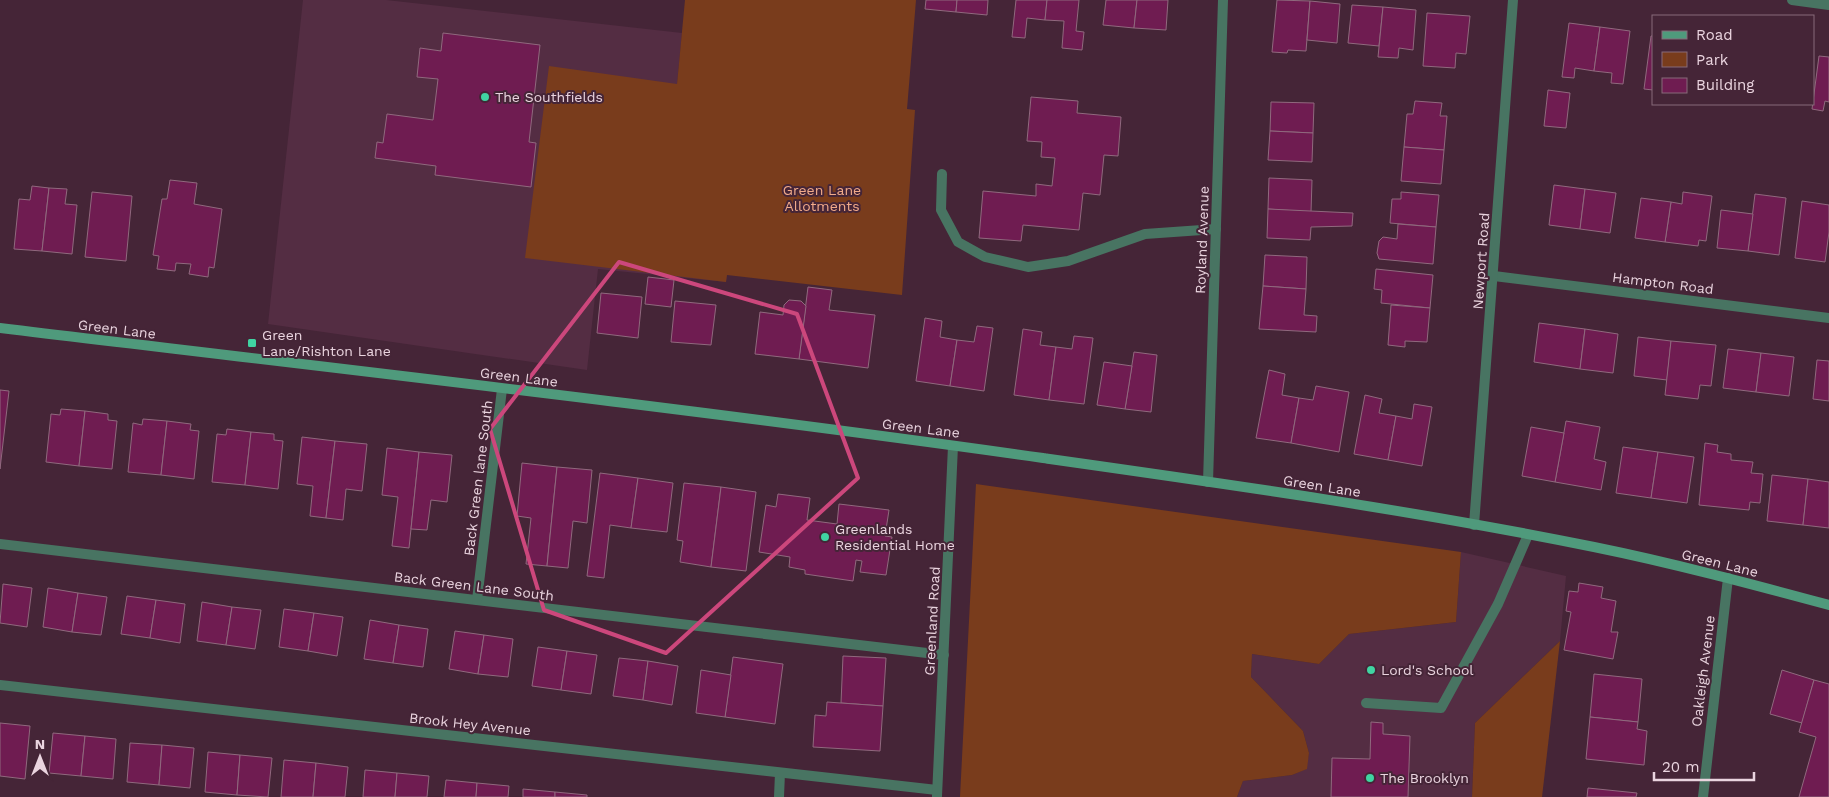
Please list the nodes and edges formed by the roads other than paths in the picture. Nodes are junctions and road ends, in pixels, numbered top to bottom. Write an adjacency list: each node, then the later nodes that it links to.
1 (1223, 0): 6 (street, Royland Avenue)
2 (1513, 0): 7 (street, Newport Road)
3 (1792, 0): 4 (street)
4 (1829, 4)
5 (942, 174): 6 (street)
6 (1216, 229): 12 (street, Royland Avenue)
7 (1494, 276): 8 (street, Hampton Road); 13 (street, Newport Road)
8 (1829, 318)
9 (0, 328): 10 (street, Green Lane)
10 (502, 389): 11 (street, Green Lane); 17 (street, Back Green lane South)
11 (953, 446): 12 (street, Green Lane); 19 (street, Greenland Road)
12 (1208, 482): 13 (street, Green Lane)
13 (1474, 525): 14 (street, Green Lane)
14 (1528, 535): 16 (street, Green Lane); 21 (street)
15 (0, 544): 17 (street, Back Green Lane South)
16 (1728, 578): 18 (street, Green Lane); 25 (street, Oakleigh Avenue)
17 (477, 600): 19 (street, Back Green Lane South)
18 (1829, 605)
19 (944, 655): 23 (street, Greenland Road)
20 (0, 685): 22 (street, Brook Hey Avenue)
21 (1366, 703)
22 (780, 773): 23 (street, Brook Hey Avenue); 24 (street)
23 (937, 794)
24 (779, 797)
25 (1702, 797)

